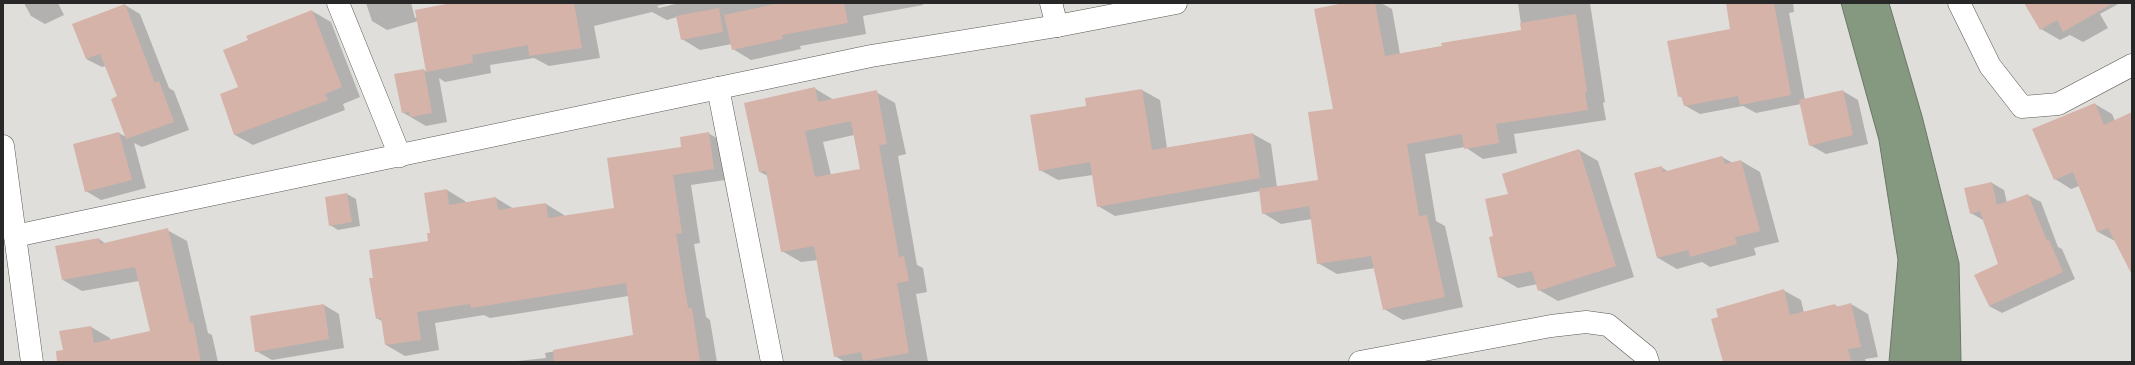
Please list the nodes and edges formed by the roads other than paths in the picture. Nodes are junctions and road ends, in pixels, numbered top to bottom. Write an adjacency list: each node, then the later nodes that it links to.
1 (338, 3): 9 (street)
2 (1052, 3): 5 (street)
3 (1176, 3): 5 (street)
4 (1959, 3): 6 (street)
5 (1057, 26): 7 (street)
6 (2132, 65)
7 (718, 88): 9 (street); 12 (street)
8 (3, 146): 10 (street)
9 (400, 156): 10 (street)
10 (16, 236): 11 (street)
11 (32, 362)
12 (772, 362)
13 (1360, 362): 14 (street)
14 (1648, 362)

